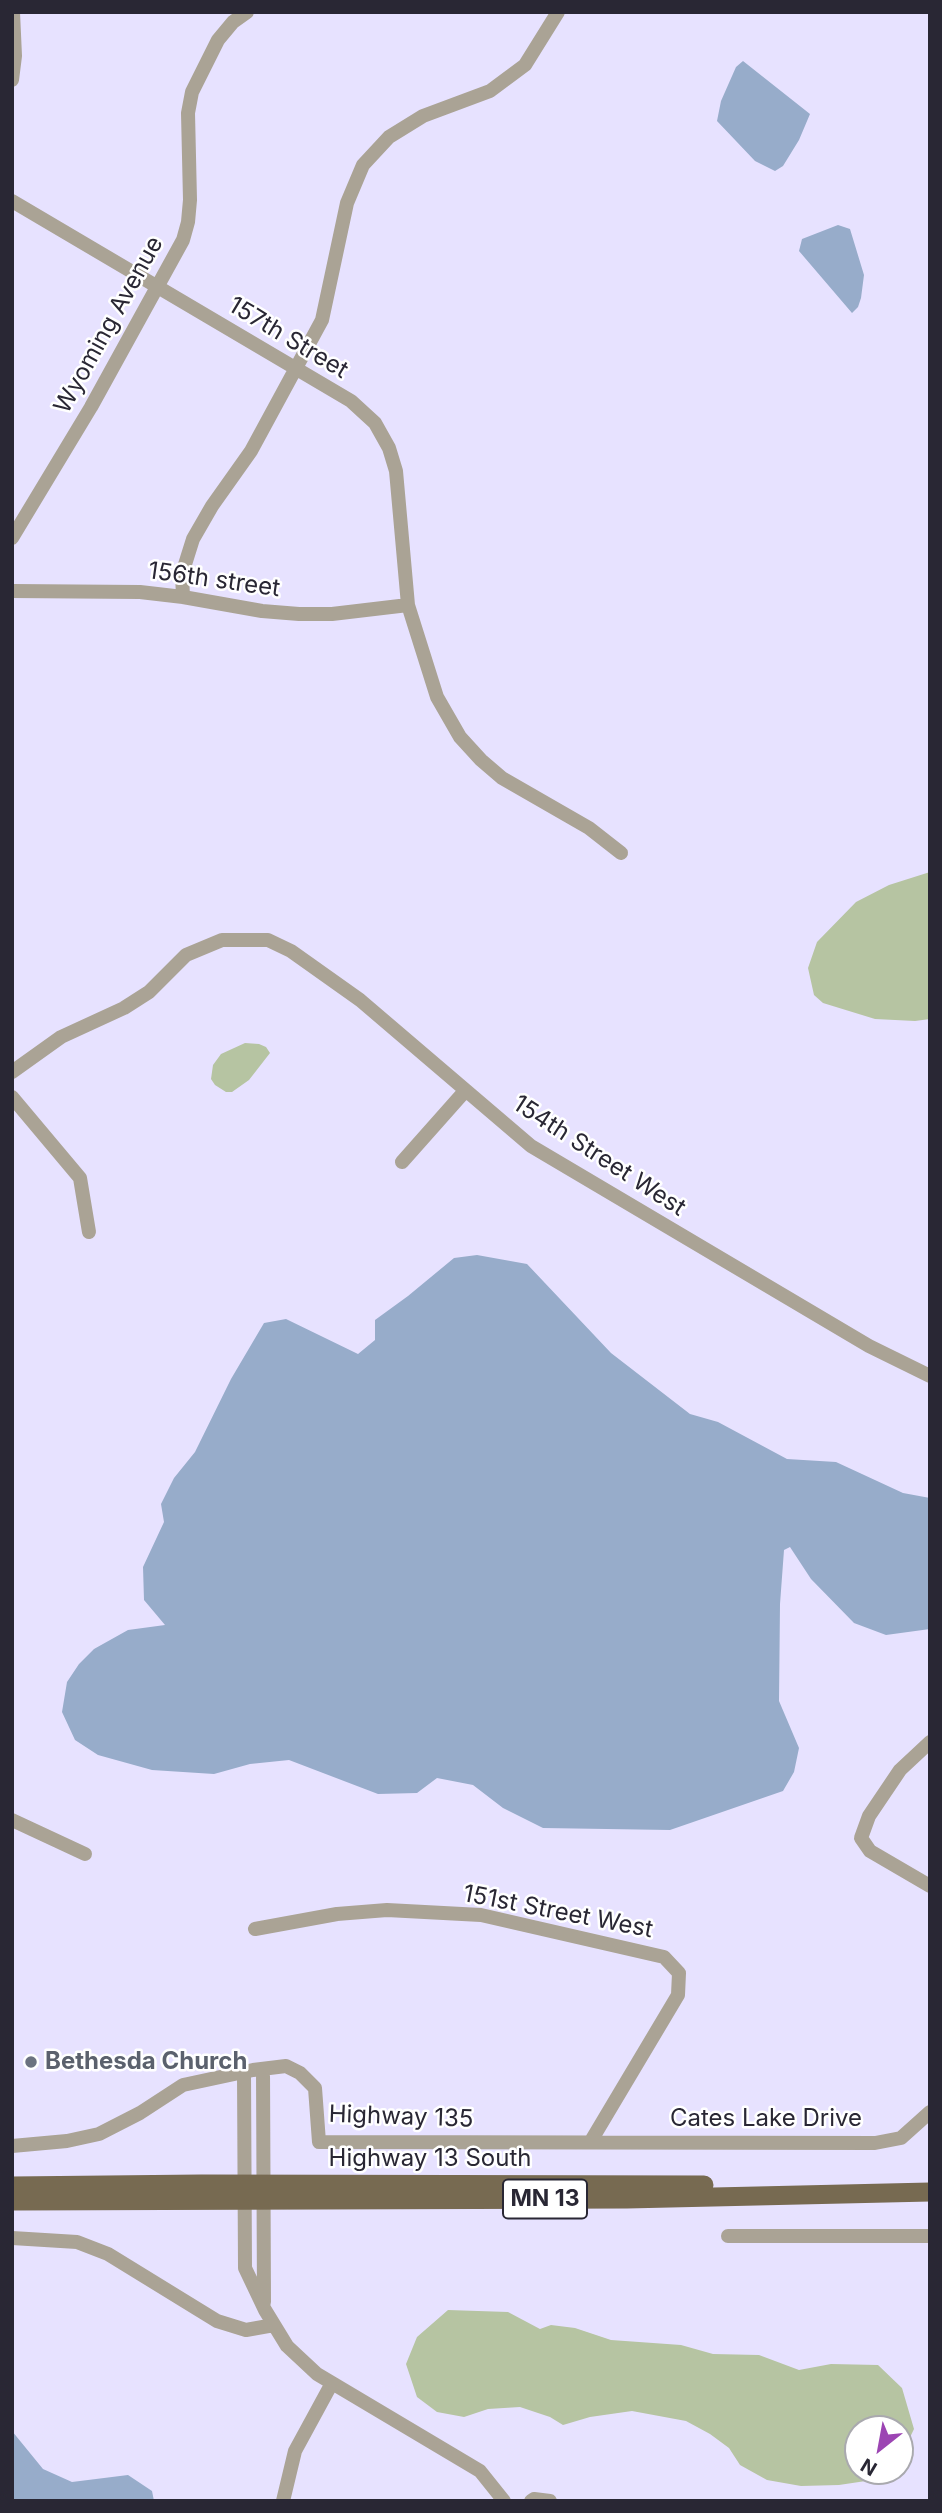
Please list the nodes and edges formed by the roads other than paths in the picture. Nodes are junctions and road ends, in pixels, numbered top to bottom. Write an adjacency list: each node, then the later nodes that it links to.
1 (12, 12): 4 (street)
2 (558, 12): 7 (street)
3 (245, 13): 6 (street, Wyoming Avenue)
4 (12, 80)
5 (12, 201): 6 (street, 157th Street)
6 (157, 287): 7 (street, 157th Street); 8 (street, Wyoming Avenue)
7 (295, 370): 10 (street); 11 (street, 157th Street)
8 (12, 538)
9 (12, 591): 10 (street, 156th street)
10 (183, 597): 11 (street, 156th street)
11 (408, 605): 12 (street, 157th Street)
12 (621, 853)
13 (12, 1072): 14 (street, 154th Street West)
14 (465, 1091): 16 (street); 18 (street, 154th Street West)
15 (12, 1097): 17 (street)
16 (402, 1162)
17 (89, 1232)
18 (930, 1376)
19 (930, 1742): 22 (street)
20 (12, 1820): 21 (street)
21 (85, 1854)
22 (930, 1886)
23 (255, 1929): 27 (street, 151st Street West)
24 (263, 2069): 25 (street, Highway 135); 27 (street, Highway 135); 31 (street)
25 (244, 2073): 28 (street, Highway 135); 30 (street)
26 (930, 2112): 27 (street, Cates Lake Drive)
27 (591, 2141)
28 (12, 2146)
29 (12, 2186): 30 (main road, Highway 13 South / MN 13)
30 (243, 2192): 31 (main road, Highway 13 South / MN 13); 33 (main road, Highway 13 South / MN 13); 37 (street)
31 (264, 2192): 32 (main road, Highway 13 South / MN 13); 37 (street)
32 (930, 2192)
33 (12, 2201)
34 (728, 2236): 35 (street)
35 (930, 2236)
36 (12, 2238): 38 (street)
37 (265, 2310): 38 (street)
38 (274, 2325): 39 (street)
39 (332, 2383): 40 (street); 41 (street)
40 (283, 2501)
41 (504, 2501)
42 (531, 2501): 43 (street)
43 (550, 2501)

